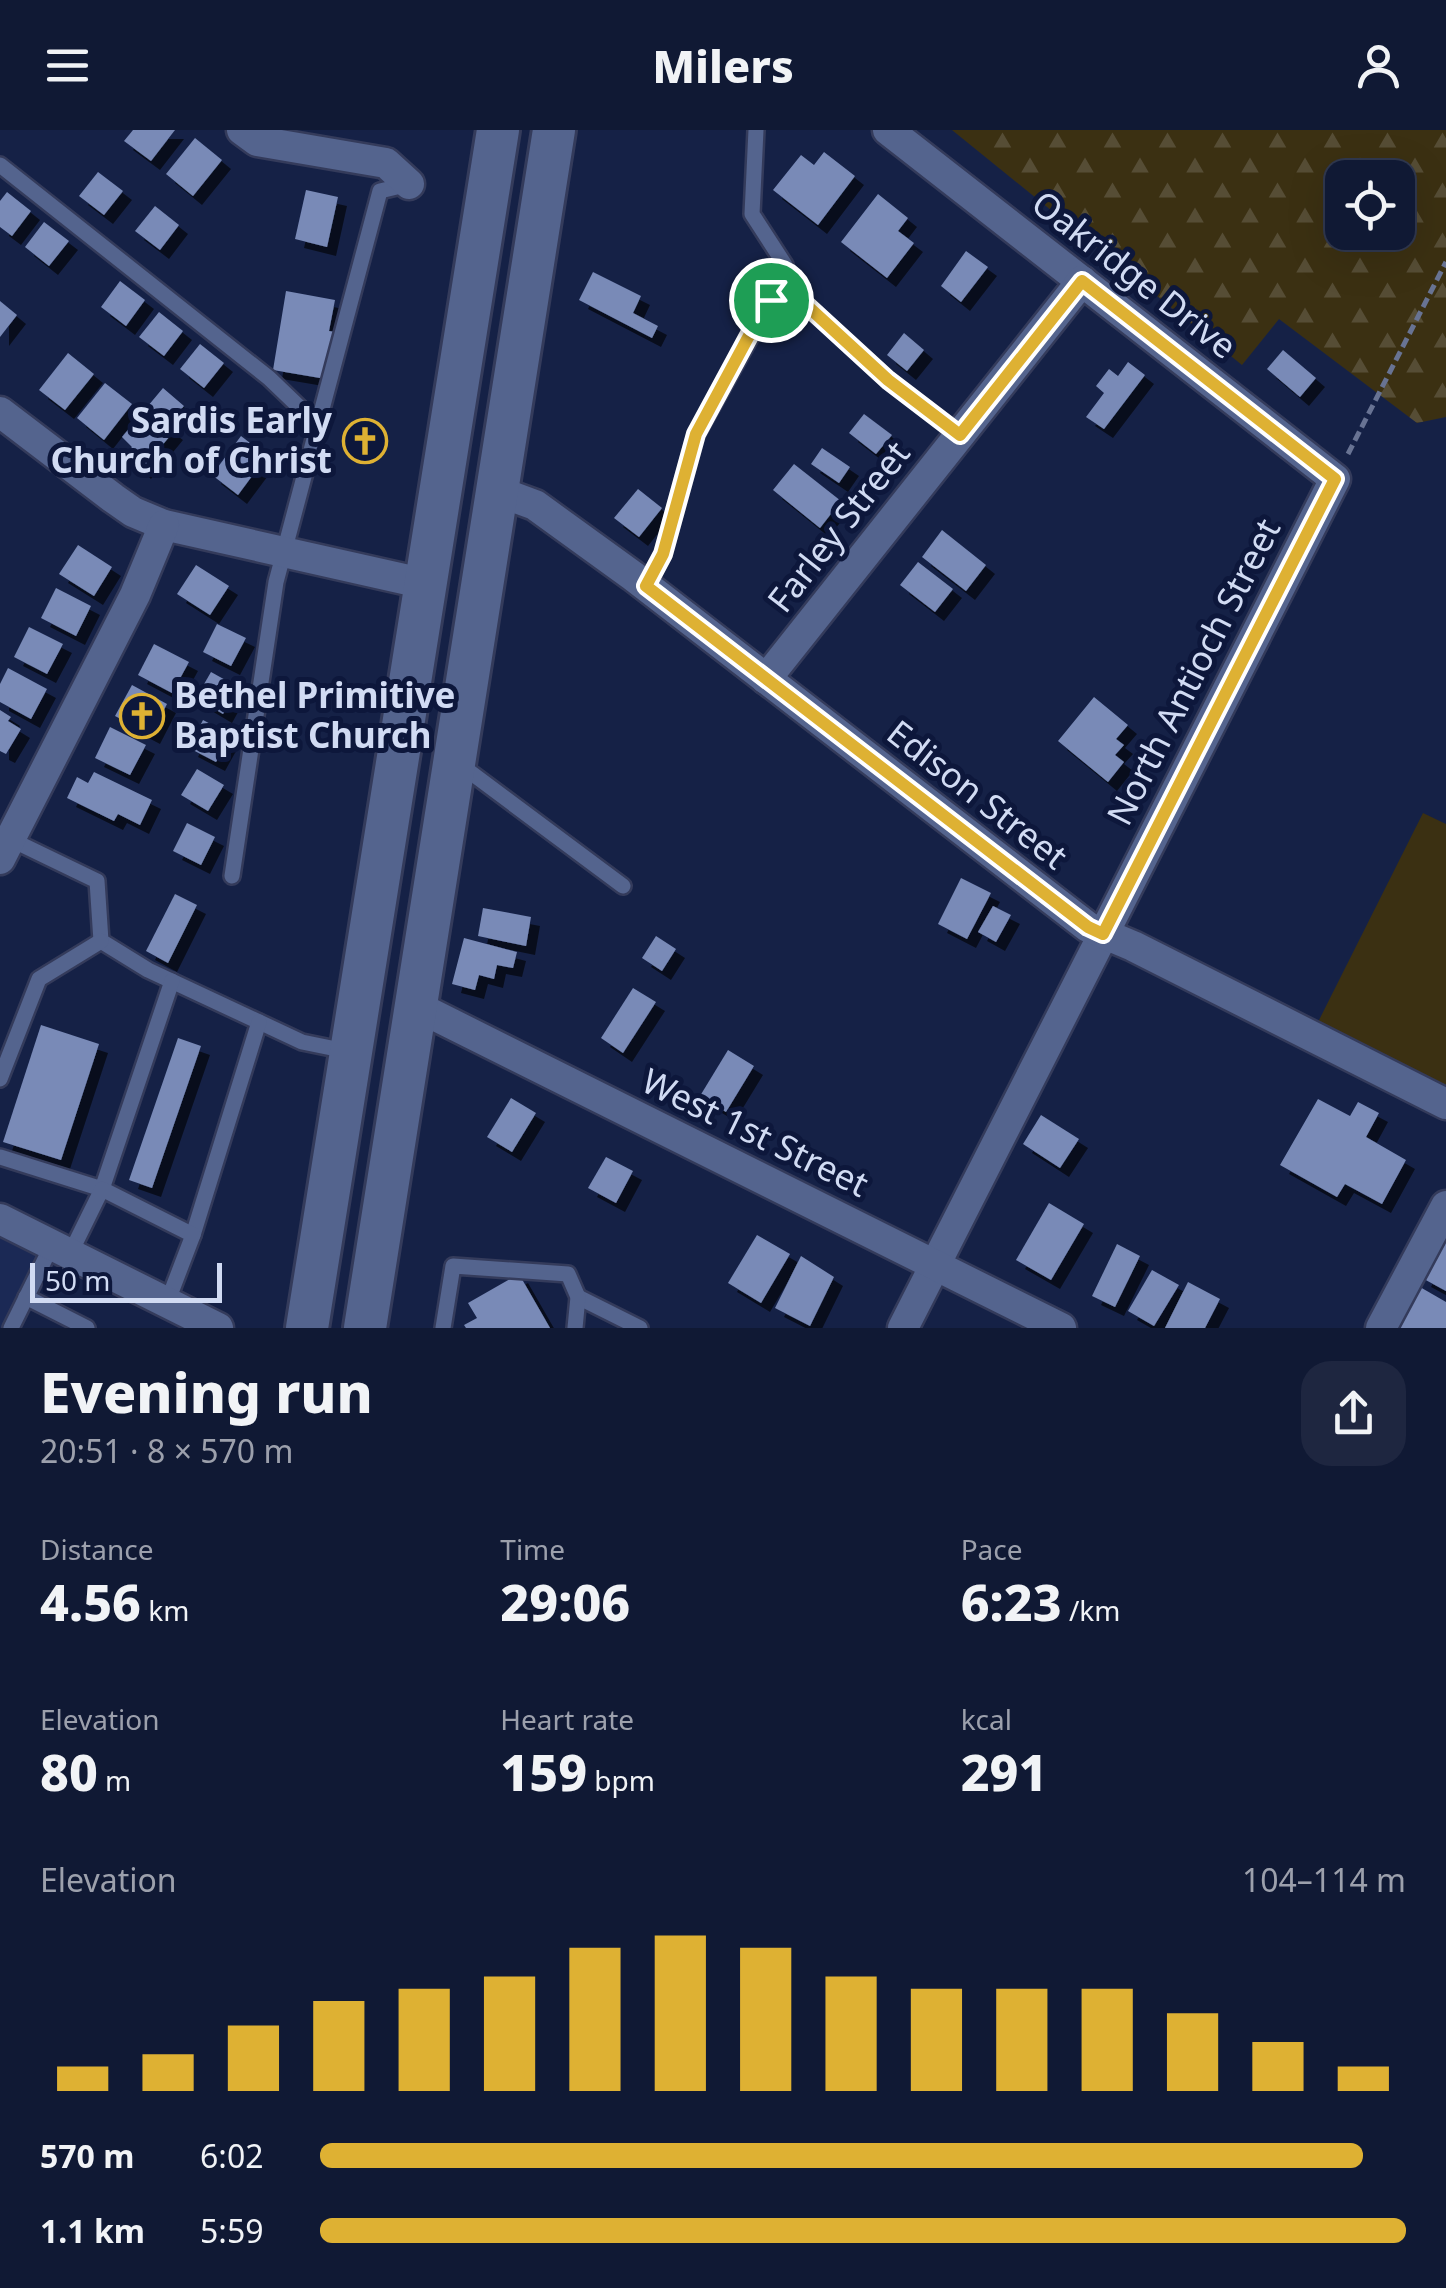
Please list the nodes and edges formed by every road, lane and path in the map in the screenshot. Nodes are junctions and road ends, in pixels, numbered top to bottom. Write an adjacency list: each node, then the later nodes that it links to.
1 (242, 130): 7 (street)
2 (498, 130): 18 (main road)
3 (554, 130): 15 (main road)
4 (756, 130): 9 (lane)
5 (888, 130): 10 (street, Oakridge Drive)
6 (0, 165): 12 (lane)
7 (409, 184): 12 (lane)
8 (1446, 262): 14 (path)
9 (779, 280): 13 (lane); 19 (lane)
10 (1082, 281): 13 (street, Farley Street); 14 (street, Oakridge Drive)
11 (0, 412): 16 (street)
12 (316, 424): 17 (lane)
13 (960, 435): 20 (street, Farley Street)
14 (1335, 479): 25 (street, North Antioch Street)
15 (497, 491): 19 (street, Edison Street); 21 (main road)
16 (164, 524): 17 (street); 22 (street)
17 (286, 551): 18 (street); 23 (lane)
18 (426, 584): 30 (main road)
19 (646, 586): 20 (street, Edison Street)
20 (766, 679): 25 (street, Edison Street)
21 (454, 761): 24 (lane); 28 (main road)
22 (5, 849): 26 (lane)
23 (232, 876)
24 (623, 886)
25 (1103, 934): 32 (street, Edison Street); 39 (street, North Antioch Street)
26 (101, 942): 27 (lane); 31 (lane)
27 (172, 981): 29 (lane); 34 (lane)
28 (416, 1006): 39 (street, West 1st Street); 47 (main road)
29 (259, 1022): 30 (lane); 37 (lane)
30 (353, 1052): 46 (main road)
31 (0, 1079)
32 (1446, 1104)
33 (0, 1158): 34 (lane)
34 (102, 1189): 37 (lane); 38 (lane)
35 (1446, 1206): 53 (street)
36 (0, 1218): 38 (street)
37 (193, 1236): 42 (lane)
38 (61, 1249): 40 (lane); 42 (street)
39 (936, 1264): 51 (street, North Antioch Street); 52 (street, West 1st Street)
40 (26, 1297): 44 (lane); 45 (lane)
41 (578, 1297): 48 (lane); 49 (lane); 50 (lane)
42 (166, 1303): 43 (street)
43 (201, 1324)
44 (11, 1328)
45 (87, 1328)
46 (307, 1328)
47 (365, 1328)
48 (443, 1328)
49 (575, 1328)
50 (640, 1328)
51 (903, 1328)
52 (1061, 1328)
53 (1381, 1328)

